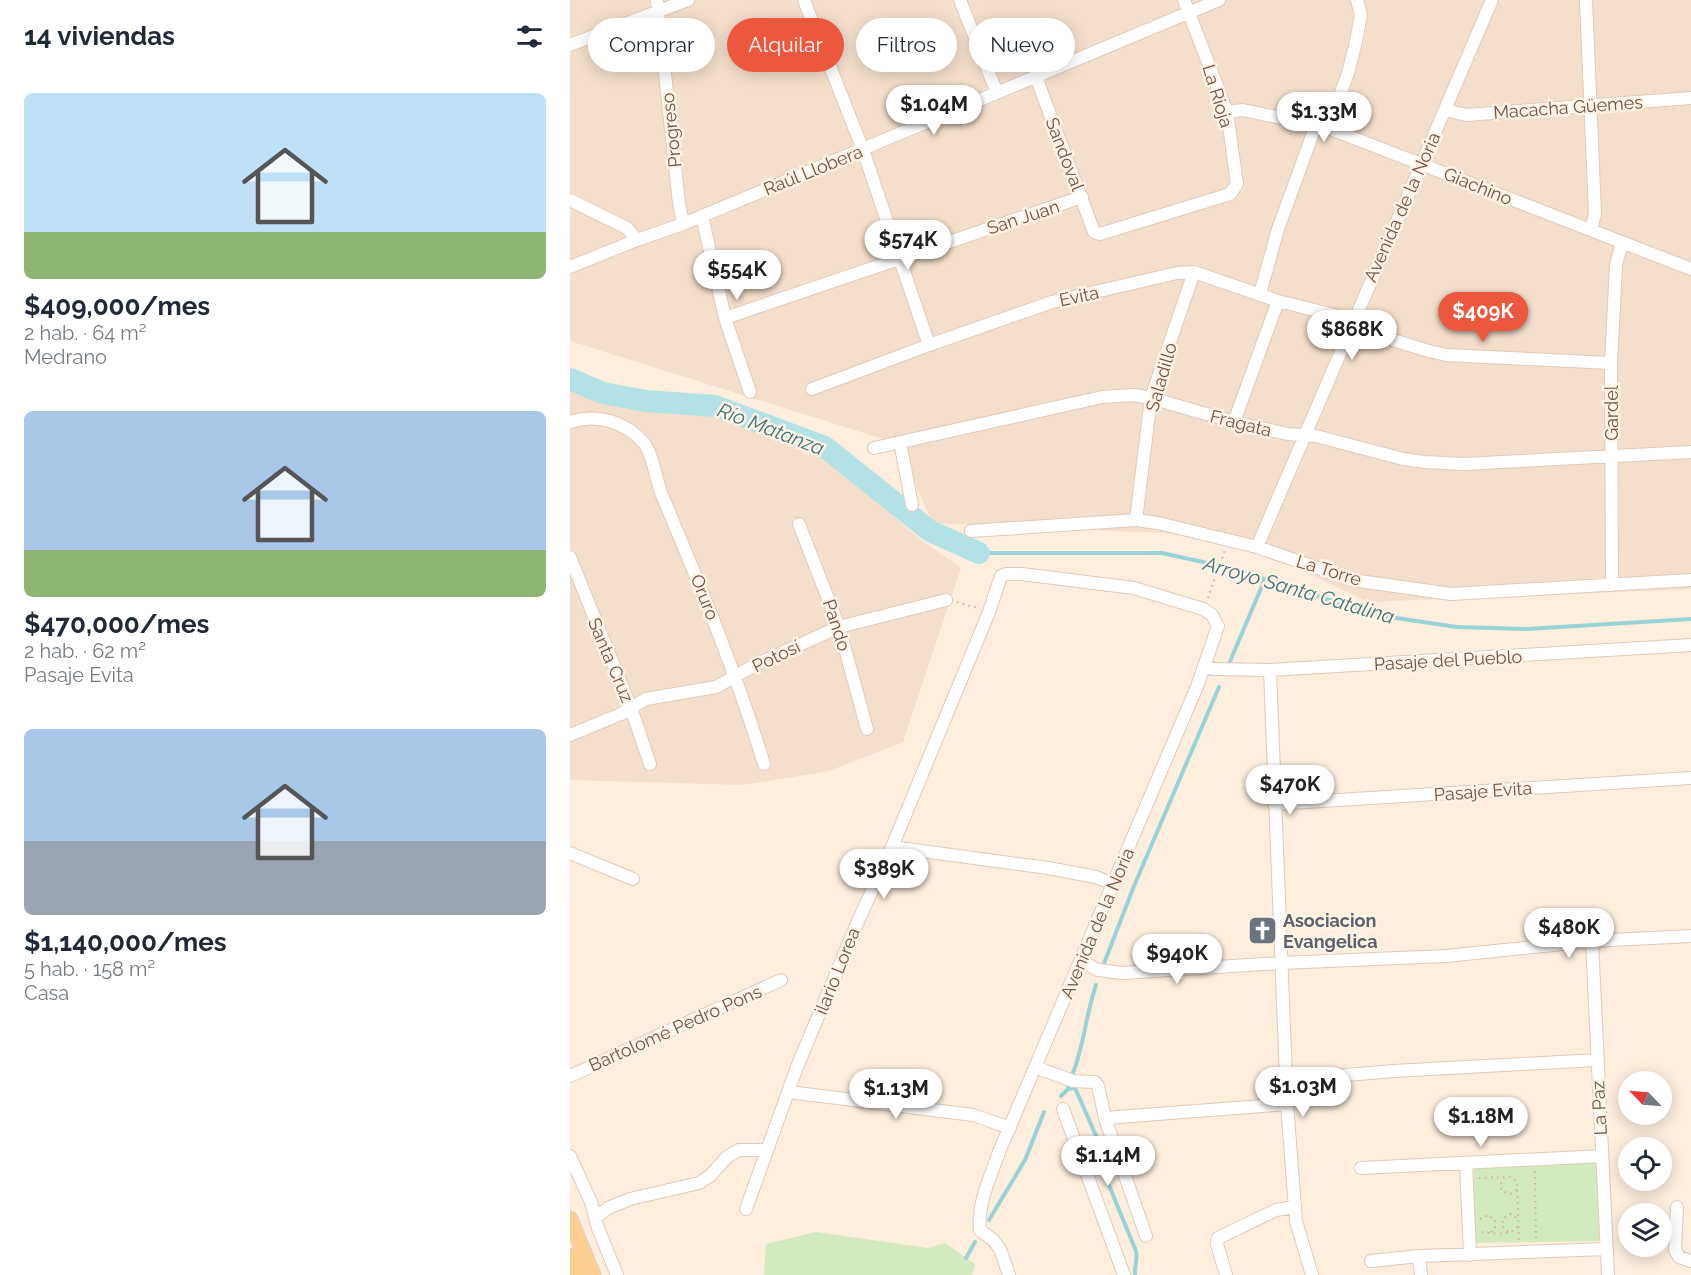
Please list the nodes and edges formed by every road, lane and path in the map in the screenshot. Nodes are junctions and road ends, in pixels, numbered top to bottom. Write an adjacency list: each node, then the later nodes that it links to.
1 (688, 0): 9 (street)
2 (804, 0): 19 (street)
3 (960, 0): 13 (street)
4 (1184, 0): 10 (street, La Rioja)
5 (1220, 0): 10 (street, Raúl Llobera)
6 (1356, 0): 18 (street)
7 (1492, 0): 16 (street, Avenida de la Noria)
8 (1586, 0): 15 (street)
9 (658, 6): 11 (street); 24 (street, Progreso)
10 (1189, 13): 12 (street, Raúl Llobera); 17 (street, La Rioja)
11 (570, 45)
12 (1036, 77): 13 (street, Raúl Llobera); 21 (street, Sandoval)
13 (997, 93): 19 (street, Raúl Llobera)
14 (1691, 98): 15 (street, Macacha Güemes)
15 (1592, 106): 16 (street, Macacha Güemes); 25 (street)
16 (1445, 110): 20 (street, Avenida de la Noria)
17 (1227, 111): 18 (street, Giachino); 26 (street, La Rioja)
18 (1322, 127): 20 (street, Giachino); 33 (street)
19 (863, 150): 23 (street, Raúl Llobera); 29 (street)
20 (1421, 163): 25 (street, Giachino); 36 (street, Avenida de la Noria)
21 (1082, 197): 26 (street, Sandoval); 29 (street, San Juan)
22 (570, 201): 27 (street)
23 (702, 216): 24 (street, Raúl Llobera); 35 (street)
24 (683, 224): 27 (street, Raúl Llobera)
25 (1591, 230): 28 (street, Giachino)
26 (1094, 231)
27 (637, 240): 30 (street, Raúl Llobera)
28 (1622, 243): 31 (street, Giachino); 38 (street, Gardel)
29 (901, 258): 35 (street, San Juan); 37 (street)
30 (570, 267)
31 (1691, 269)
32 (1194, 272): 33 (street, Evita); 37 (street, Evita); 41 (street, Saladillo)
33 (1260, 294): 34 (street, Evita)
34 (1278, 301): 36 (street, Evita); 43 (street)
35 (726, 318): 40 (street)
36 (1352, 323): 38 (street, Evita); 44 (street, Avenida de la Noria)
37 (929, 345): 39 (street, Evita)
38 (1611, 363): 48 (street, Gardel)
39 (812, 389)
40 (750, 392)
41 (1151, 398): 43 (street, Fragata); 45 (street, Fragata); 50 (street, Saladillo)
42 (570, 422): 65 (street, Oruro)
43 (1233, 422): 44 (street, Fragata)
44 (1305, 435): 48 (street, Fragata); 53 (street, Avenida de la Noria)
45 (900, 442): 46 (street, Fragata); 49 (street)
46 (874, 448)
47 (1691, 452): 48 (street, Fragata)
48 (1611, 455): 57 (street, Gardel)
49 (912, 505)
50 (1136, 520): 52 (street, La Torre); 53 (street, La Torre)
51 (799, 524): 61 (street, Pando)
52 (971, 531)
53 (1257, 547): 57 (street, La Torre)
54 (1224, 553): 59 (path)
55 (570, 557): 66 (street, Santa Cruz)
56 (1691, 580): 57 (street, La Torre)
57 (1612, 585)
58 (946, 600): 60 (path); 61 (street, Potosí)
59 (1203, 609): 63 (street, Avenida de la Noria); 73 (street, ilario Lorea)
60 (986, 611)
61 (839, 627): 65 (street, Potosí); 67 (street, Pando)
62 (1691, 645): 64 (street, Pasaje del Pueblo)
63 (1204, 667): 64 (street, Pasaje del Pueblo); 76 (street, Avenida de la Noria)
64 (1270, 670): 72 (street)
65 (735, 677): 66 (street, Potosí); 70 (street, Oruro)
66 (631, 708): 68 (street, Potosí); 69 (street, Santa Cruz)
67 (867, 729)
68 (570, 735)
69 (650, 764)
70 (764, 764)
71 (1691, 778): 72 (street, Pasaje Evita)
72 (1274, 804): 80 (street)
73 (892, 847): 76 (street); 86 (street, ilario Lorea)
74 (570, 853): 75 (street)
75 (633, 879)
76 (1113, 884): 79 (street, Avenida de la Noria)
77 (1691, 936): 78 (street)
78 (1592, 941): 80 (street); 82 (street, La Paz)
79 (1081, 961): 80 (street); 83 (street, Avenida de la Noria)
80 (1281, 963): 85 (street)
81 (781, 980): 84 (street, Bartolomé Pedro Pons)
82 (1596, 1060): 85 (street); 93 (street, La Paz)
83 (1035, 1066): 89 (street); 90 (street, Avenida de la Noria)
84 (570, 1076)
85 (1287, 1080): 87 (street)
86 (789, 1092): 90 (street); 91 (street, ilario Lorea)
87 (1287, 1104): 89 (street); 100 (street)
88 (1063, 1109): 123 (street)
89 (1105, 1118): 110 (street)
90 (1010, 1128): 122 (street, Avenida de la Noria)
91 (767, 1150): 102 (street, ilario Lorea); 104 (street)
92 (570, 1156): 104 (street)
93 (1602, 1156): 94 (street); 111 (street, La Paz)
94 (1535, 1160): 95 (street); 112 (path)
95 (1466, 1163): 96 (street); 114 (street)
96 (1361, 1168)
97 (1504, 1177): 98 (path); 99 (path); 99 (path)
98 (1477, 1178)
99 (1518, 1187): 106 (path)
100 (1294, 1207): 124 (street); 125 (street)
101 (1677, 1207): 118 (street)
102 (746, 1209)
103 (1478, 1213): 109 (path)
104 (595, 1218): 121 (street)
105 (570, 1219): 120 (main road)
106 (1519, 1223): 108 (path); 108 (path); 113 (path)
107 (1479, 1227): 109 (path)
108 (1511, 1232): 109 (path)
109 (1488, 1233)
110 (1146, 1236)
111 (1606, 1249): 112 (street); 127 (street, La Paz)
112 (1537, 1252): 113 (street)
113 (1518, 1253): 114 (street)
114 (1470, 1255): 116 (street)
115 (570, 1256): 119 (main road)
116 (1419, 1256): 117 (street); 126 (street)
117 (1371, 1261)
118 (1691, 1261)
119 (578, 1275)
120 (593, 1275)
121 (617, 1275)
122 (1009, 1275)
123 (1124, 1275)
124 (1226, 1275)
125 (1312, 1275)
126 (1421, 1275)
127 (1608, 1275)

